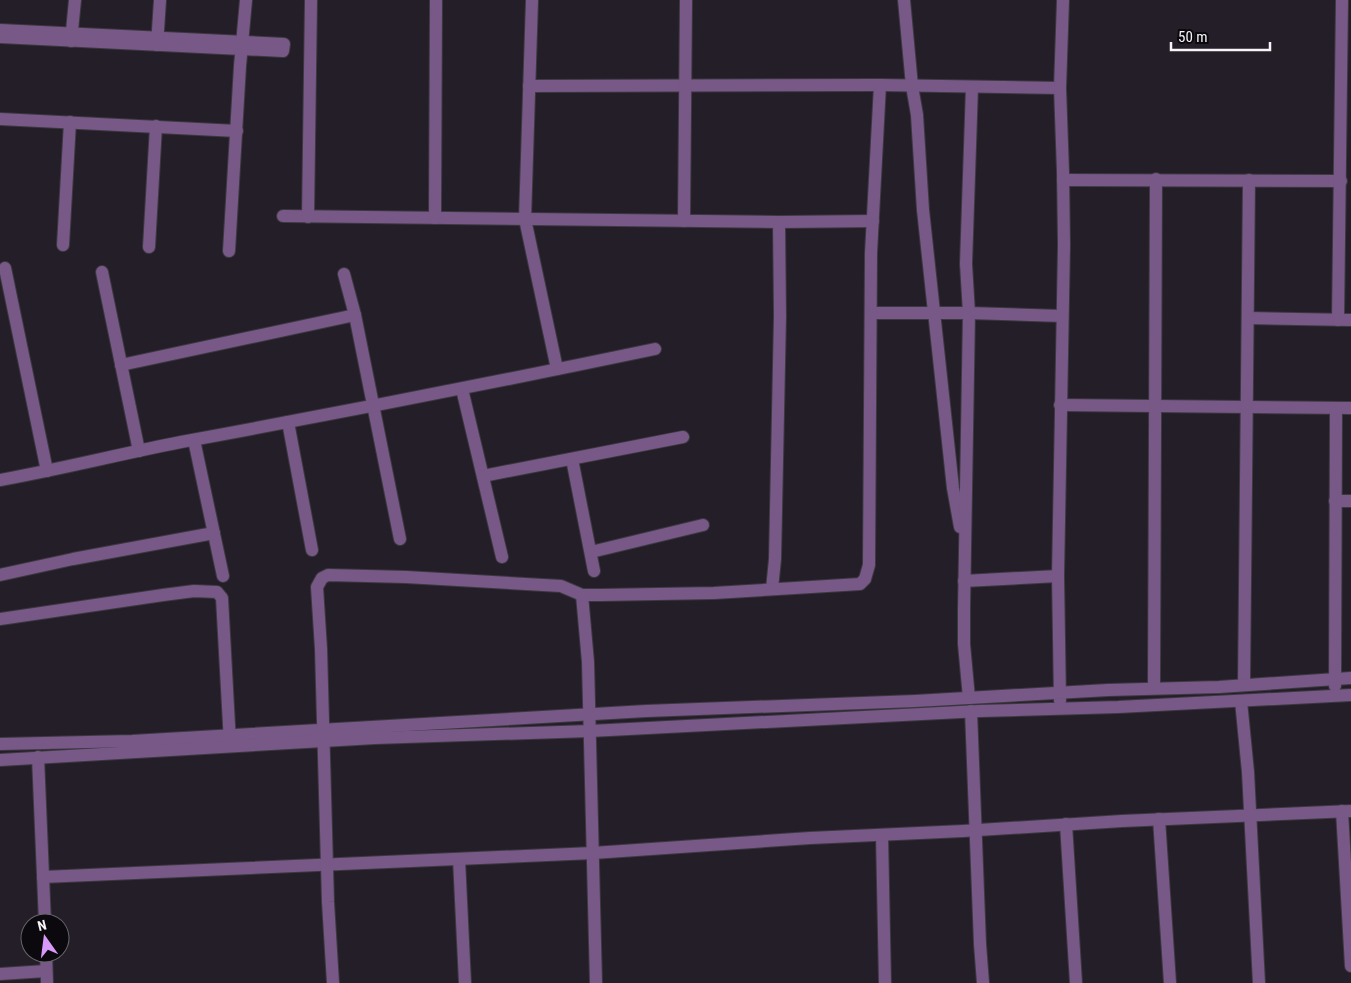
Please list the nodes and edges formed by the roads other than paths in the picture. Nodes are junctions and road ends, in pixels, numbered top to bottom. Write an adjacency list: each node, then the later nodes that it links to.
1 (75, 0): 13 (street)
2 (160, 0): 14 (street)
3 (246, 0): 15 (street)
4 (311, 0): 31 (street)
5 (436, 0): 32 (street)
6 (532, 0): 18 (street)
7 (686, 0): 16 (street)
8 (904, 0): 19 (street)
9 (1063, 0): 21 (street)
10 (1342, 0): 29 (street)
11 (0, 30): 13 (street)
12 (0, 37): 13 (street)
13 (72, 37): 14 (street)
14 (157, 41): 15 (street)
15 (242, 45): 25 (street)
16 (686, 85): 17 (street); 18 (street); 34 (street)
17 (880, 85): 19 (street); 35 (street)
18 (530, 86): 33 (street)
19 (912, 86): 20 (street); 44 (street)
20 (972, 87): 21 (street); 45 (street)
21 (1060, 88): 27 (street)
22 (0, 119): 23 (street)
23 (70, 122): 24 (street); 37 (street)
24 (156, 126): 25 (street); 38 (street)
25 (237, 131): 39 (street)
26 (1156, 179): 27 (street); 28 (street); 56 (street)
27 (1063, 180): 47 (street)
28 (1249, 180): 29 (street); 48 (street)
29 (1341, 181): 49 (street)
30 (282, 216): 31 (street)
31 (308, 217): 32 (street)
32 (436, 218): 33 (street)
33 (525, 219): 34 (street); 52 (street)
34 (684, 221): 36 (street)
35 (873, 221): 36 (street); 43 (street)
36 (779, 222): 82 (street)
37 (63, 245)
38 (149, 247)
39 (229, 251)
40 (5, 268): 65 (street)
41 (102, 272): 51 (street)
42 (344, 274): 46 (street)
43 (871, 313): 44 (street); 82 (street)
44 (935, 313): 45 (street); 76 (street)
45 (969, 313): 47 (street); 76 (street)
46 (355, 315): 51 (street); 55 (street)
47 (1062, 316): 54 (street)
48 (1248, 318): 49 (street); 57 (street)
49 (1345, 320)
50 (655, 349): 52 (street)
51 (121, 365): 63 (street)
52 (557, 369): 53 (street)
53 (462, 388): 55 (street); 66 (street)
54 (1060, 405): 56 (street); 80 (street)
55 (373, 406): 60 (street); 72 (street)
56 (1154, 406): 57 (street); 88 (street)
57 (1247, 407): 58 (street); 87 (street)
58 (1336, 408): 59 (street); 68 (street)
59 (1351, 408)
60 (288, 422): 62 (street); 73 (street)
61 (684, 437): 64 (street)
62 (194, 440): 63 (street); 71 (street)
63 (139, 451): 65 (street)
64 (572, 459): 66 (street); 74 (street)
65 (47, 471): 67 (street)
66 (483, 476): 75 (street)
67 (0, 480)
68 (1335, 501): 69 (street); 86 (street)
69 (1351, 501)
70 (703, 526): 74 (street)
71 (214, 533): 78 (street); 79 (street)
72 (400, 539)
73 (312, 550)
74 (591, 552): 77 (street)
75 (502, 557)
76 (965, 557): 81 (street)
77 (594, 570)
78 (0, 575)
79 (223, 576)
80 (1058, 576): 81 (street); 89 (street)
81 (964, 581): 92 (street)
82 (772, 589): 83 (street)
83 (582, 595): 96 (street); 98 (street)
84 (0, 619): 99 (street)
85 (1351, 678): 86 (street)
86 (1335, 679): 87 (street); 91 (street)
87 (1244, 685): 88 (street)
88 (1154, 688): 89 (street)
89 (1060, 693): 92 (street); 94 (street)
90 (1351, 695): 91 (street)
91 (1335, 696): 93 (street)
92 (968, 698): 96 (street)
93 (1241, 701): 94 (street); 104 (street)
94 (1060, 708): 95 (street)
95 (971, 712): 97 (street); 107 (street)
96 (590, 715): 97 (street); 98 (street)
97 (590, 731): 98 (street); 109 (street)
98 (324, 735): 99 (street); 111 (street)
99 (230, 741): 100 (street); 101 (street)
100 (0, 744)
101 (38, 757): 102 (street); 112 (street)
102 (0, 760)
103 (1346, 811): 104 (street); 115 (street)
104 (1250, 815): 105 (street); 125 (street)
105 (1159, 819): 106 (street); 124 (street)
106 (1066, 824): 107 (street); 123 (street)
107 (976, 830): 108 (street); 122 (street)
108 (882, 835): 109 (street); 121 (street)
109 (593, 853): 110 (street); 120 (street)
110 (459, 859): 111 (street); 119 (street)
111 (327, 865): 112 (street); 118 (street)
112 (43, 877): 113 (street)
113 (44, 913)
114 (46, 963): 117 (street)
115 (1351, 966)
116 (0, 974): 117 (street)
117 (47, 977)
118 (333, 983)
119 (465, 983)
120 (596, 983)
121 (885, 983)
122 (983, 983)
123 (1076, 983)
124 (1170, 983)
125 (1259, 983)

